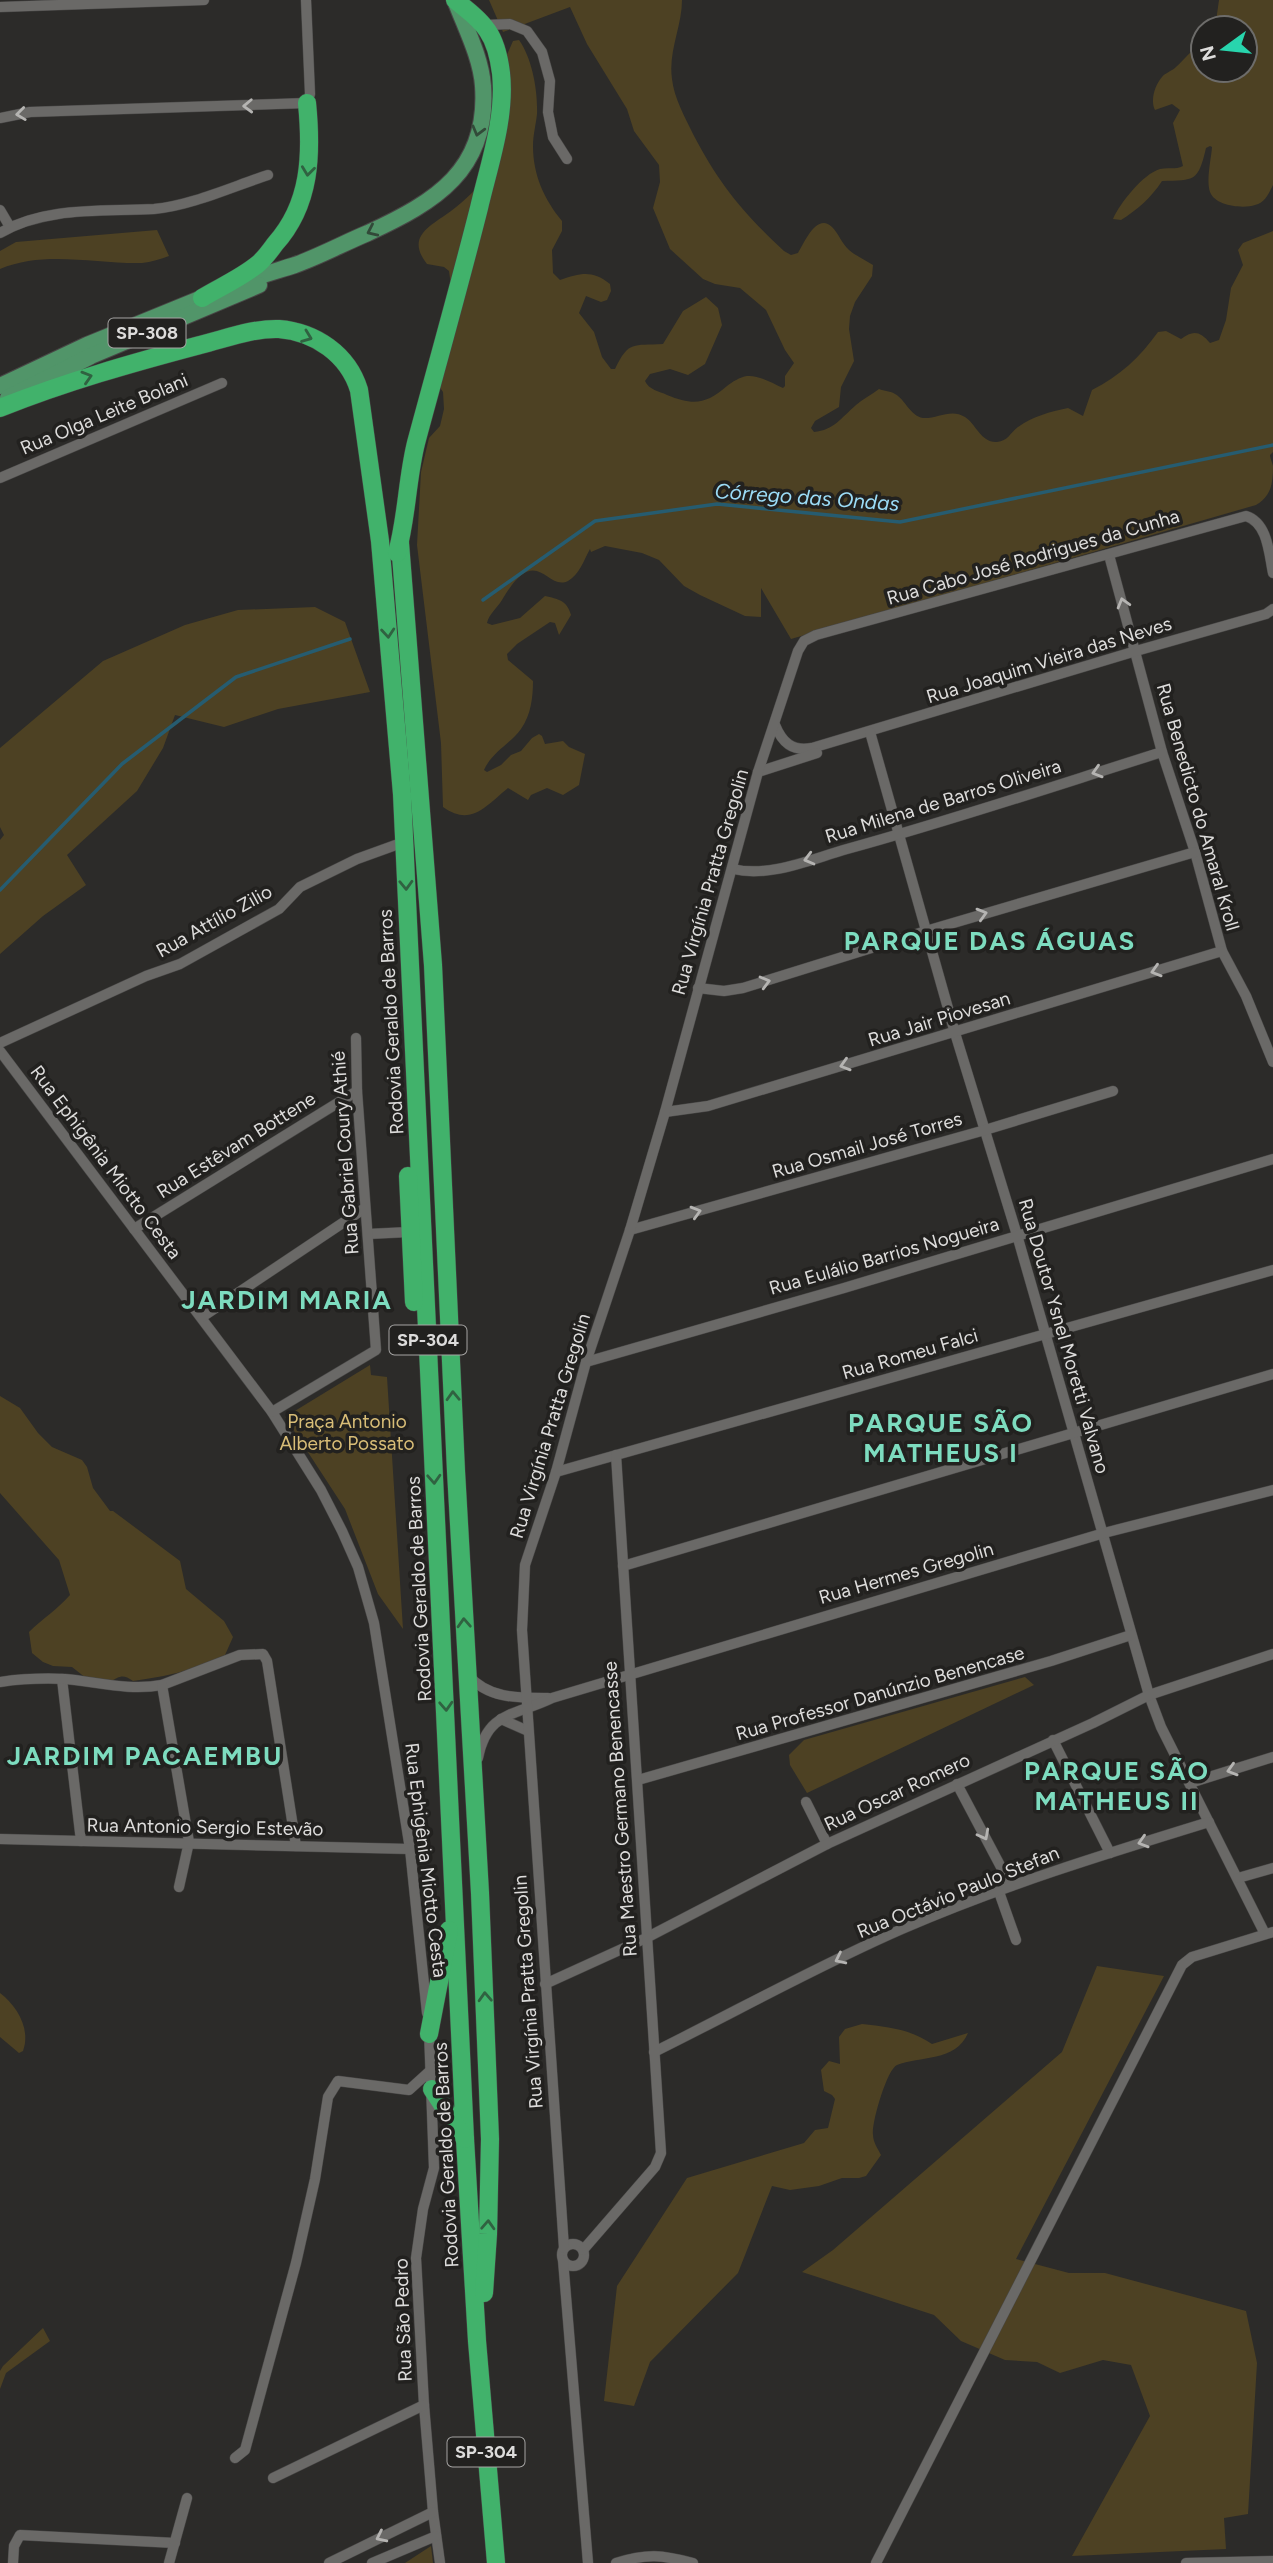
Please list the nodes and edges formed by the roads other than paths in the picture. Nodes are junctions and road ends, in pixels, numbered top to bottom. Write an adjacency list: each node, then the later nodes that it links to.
1 (204, 0): 4 (street)
2 (306, 0): 6 (street)
3 (455, 0): 5 (highway); 12 (main road, SP-308, one-way to 12)
4 (0, 7)
5 (486, 25): 8 (street); 19 (highway)
6 (308, 98): 7 (street, one-way to 7); 13 (highway, one-way to 13)
7 (0, 118)
8 (567, 159)
9 (268, 174): 11 (street)
10 (0, 210): 11 (street)
11 (5, 230)
12 (294, 265): 13 (main road, SP-308); 16 (main road, SP-308)
13 (202, 298): 15 (main road, SP-308)
14 (222, 383): 18 (street, Rua Olga Leite Bolani)
15 (0, 386)
16 (0, 402)
17 (0, 408): 22 (highway, Rodovia Geraldo de Barros / SP-304, one-way to 22)
18 (0, 478)
19 (400, 543): 22 (highway); 70 (highway, Rodovia Geraldo de Barros / SP-304, one-way to 19)
20 (1109, 555): 21 (street, Rua Cabo José Rodrigues da Cunha); 24 (street, Rua Cabo José Rodrigues da Cunha); 25 (street, Rua Benedicto do Amaral Kroll, one-way to 20)
21 (1273, 573)
22 (385, 597): 32 (highway, Rodovia Geraldo de Barros / SP-304, one-way to 32)
23 (1273, 609): 25 (street, Rua Joaquim Vieira das Neves)
24 (804, 641): 26 (street, Rua Virgínia Pratta Gregolin)
25 (1136, 651): 27 (street, Rua Joaquim Vieira das Neves); 29 (street, Rua Benedicto do Amaral Kroll)
26 (774, 724): 28 (street, Rua Joaquim Vieira das Neves); 30 (street, Rua Virgínia Pratta Gregolin)
27 (870, 732): 28 (street, Rua Joaquim Vieira das Neves); 31 (street, Rua Doutor Ysnel Moretti Valvano)
28 (834, 743): 30 (street, Rua Joaquim Vieira das Neves)
29 (1162, 752): 31 (street, Rua Milena de Barros Oliveira, one-way to 31); 33 (street, Rua Benedicto do Amaral Kroll)
30 (758, 772): 34 (street, Rua Virgínia Pratta Gregolin)
31 (897, 835): 34 (street, Rua Milena de Barros Oliveira, one-way to 34); 35 (street, Rua Doutor Ysnel Moretti Valvano)
32 (404, 842): 40 (street, Rua Attílio Zilio); 42 (highway, Rodovia Geraldo de Barros / SP-304, one-way to 42)
33 (1195, 852): 35 (street, one-way to 33); 36 (street, Rua Benedicto do Amaral Kroll)
34 (733, 869): 37 (street, Rua Virgínia Pratta Gregolin)
35 (926, 931): 37 (street, one-way to 35); 38 (street, Rua Doutor Ysnel Moretti Valvano)
36 (1222, 951): 38 (street, Rua Jair Piovesan, one-way to 38); 43 (street, Rua Benedicto do Amaral Kroll)
37 (698, 988): 46 (street, Rua Virgínia Pratta Gregolin)
38 (954, 1033): 46 (street, Rua Jair Piovesan, one-way to 46); 47 (street, Rua Doutor Ysnel Moretti Valvano)
39 (356, 1038): 44 (street, Rua Gabriel Coury Athié)
40 (0, 1043)
41 (0, 1051): 50 (street, Rua Ephigênia Miotto Cesta)
42 (413, 1057): 52 (highway); 60 (highway, Rodovia Geraldo de Barros / SP-304)
43 (1273, 1062)
44 (357, 1091): 49 (street, Rua Gabriel Coury Athié); 50 (street, Rua Estêvam Bottene)
45 (1113, 1091): 47 (street, Rua Osmail José Torres)
46 (666, 1112): 51 (street, Rua Virgínia Pratta Gregolin)
47 (985, 1130): 51 (street, Rua Osmail José Torres, one-way to 47); 54 (street, Rua Doutor Ysnel Moretti Valvano)
48 (1273, 1159): 54 (street, Rua Eulálio Barrios Nogueira)
49 (365, 1208): 53 (street, Rua Gabriel Coury Athié); 56 (street)
50 (134, 1229): 56 (street, Rua Ephigênia Miotto Cesta)
51 (630, 1230): 58 (street, Rua Virgínia Pratta Gregolin)
52 (409, 1232): 53 (street); 60 (highway)
53 (368, 1234): 61 (street, Rua Gabriel Coury Athié)
54 (1017, 1235): 57 (street, Rua Doutor Ysnel Moretti Valvano); 58 (street, Rua Eulálio Barrios Nogueira)
55 (1273, 1270): 57 (street, Rua Romeu Falci)
56 (202, 1317): 61 (street, Rua Ephigênia Miotto Cesta)
57 (1044, 1335): 62 (street, Rua Doutor Ysnel Moretti Valvano); 63 (street, Rua Romeu Falci)
58 (586, 1362): 64 (street, Rua Virgínia Pratta Gregolin)
59 (1273, 1374): 62 (street)
60 (430, 1390): 101 (highway, Rodovia Geraldo de Barros / SP-304, one-way to 101)
61 (272, 1412): 94 (street, Rua Ephigênia Miotto Cesta)
62 (1074, 1433): 66 (street, Rua Doutor Ysnel Moretti Valvano); 67 (street)
63 (615, 1455): 64 (street, Rua Romeu Falci); 67 (street, Rua Maestro Germano Benencasse)
64 (556, 1472): 76 (street, Rua Virgínia Pratta Gregolin)
65 (1273, 1490): 66 (street, Rua Hermes Gregolin)
66 (1104, 1533): 68 (street, Rua Doutor Ysnel Moretti Valvano); 71 (street, Rua Hermes Gregolin)
67 (624, 1566): 71 (street, Rua Maestro Germano Benencasse)
68 (1131, 1635): 75 (street, Rua Doutor Ysnel Moretti Valvano); 83 (street, Rua Professor Danúnzio Benencase)
69 (1273, 1654): 75 (street, Rua Oscar Romero)
70 (467, 1674): 76 (street, Rua Hermes Gregolin); 86 (highway, Rodovia Geraldo de Barros / SP-304)
71 (628, 1674): 77 (street, Rua Hermes Gregolin); 83 (street, Rua Maestro Germano Benencasse)
72 (62, 1679): 73 (street); 74 (street); 90 (street)
73 (0, 1682)
74 (162, 1685): 91 (street); 93 (street)
75 (1149, 1695): 81 (street, Rua Oscar Romero); 84 (street, Rua Doutor Ysnel Moretti Valvano)
76 (526, 1696): 77 (street, Rua Hermes Gregolin); 78 (street, Rua Virgínia Pratta Gregolin)
77 (552, 1698): 78 (street, Rua Hermes Gregolin)
78 (527, 1709): 79 (street, Rua Hermes Gregolin); 80 (street, Rua Virgínia Pratta Gregolin)
79 (501, 1719): 80 (street); 86 (street)
80 (528, 1731): 105 (street, Rua Virgínia Pratta Gregolin)
81 (1053, 1740): 85 (street, Rua Oscar Romero); 95 (street)
82 (1273, 1757): 84 (street, one-way to 84)
83 (638, 1780): 103 (street, Rua Maestro Germano Benencasse)
84 (1191, 1783): 88 (street, Rua Doutor Ysnel Moretti Valvano)
85 (957, 1784): 92 (street, Rua Oscar Romero); 98 (street, one-way to 98)
86 (472, 1786): 114 (highway, Rodovia Geraldo de Barros / SP-304, one-way to 86)
87 (806, 1802): 92 (street)
88 (1209, 1822): 95 (street, Rua Octávio Paulo Stefan, one-way to 95); 97 (street, Rua Doutor Ysnel Moretti Valvano)
89 (0, 1839): 90 (street, Rua Antonio Sergio Estevão)
90 (82, 1841): 91 (street, Rua Antonio Sergio Estevão)
91 (189, 1842): 93 (street, Rua Antonio Sergio Estevão); 99 (street)
92 (827, 1844): 103 (street, Rua Oscar Romero)
93 (296, 1846): 94 (street, Rua Antonio Sergio Estevão)
94 (410, 1849): 106 (street, Rua Ephigênia Miotto Cesta)
95 (1110, 1853): 98 (street, Rua Octávio Paulo Stefan)
96 (1273, 1868): 97 (street)
97 (1238, 1878): 102 (street, Rua Doutor Ysnel Moretti Valvano)
98 (1011, 1886): 100 (street, Rua Octávio Paulo Stefan)
99 (179, 1887)
100 (999, 1892): 104 (street); 107 (street, Rua Octávio Paulo Stefan, one-way to 107)
101 (455, 1899): 106 (highway); 110 (highway, Rodovia Geraldo de Barros / SP-304)
102 (1269, 1933): 133 (street)
103 (646, 1938): 105 (street, Rua Oscar Romero); 107 (street, Rua Maestro Germano Benencasse)
104 (1016, 1940)
105 (545, 1984): 111 (street, Rua Virgínia Pratta Gregolin)
106 (429, 2034): 108 (street, Rua São Pedro)
107 (653, 2052): 112 (street, Rua Maestro Germano Benencasse)
108 (431, 2070): 109 (street, Rua São Pedro); 116 (street)
109 (432, 2089): 110 (highway); 115 (street, Rua São Pedro)
110 (465, 2139): 114 (highway, Rodovia Geraldo de Barros / SP-304)
111 (564, 2248): 112 (street); 113 (street)
112 (583, 2250): 113 (street)
113 (564, 2260): 130 (street)
114 (477, 2341): 129 (highway, Rodovia Geraldo de Barros / SP-304)
115 (424, 2405): 117 (street); 119 (street, Rua São Pedro)
116 (235, 2458)
117 (273, 2478)
118 (187, 2498): 121 (street)
119 (433, 2512): 120 (street, Rua São Pedro); 122 (street, one-way to 122)
120 (436, 2536): 127 (street); 128 (street, Rua São Pedro)
121 (175, 2543): 124 (street); 125 (street)
122 (355, 2550): 126 (street); 127 (street)
123 (1273, 2561): 134 (street)
124 (13, 2563)
125 (169, 2563)
126 (329, 2563)
127 (373, 2563)
128 (440, 2563)
129 (496, 2563)
130 (588, 2563)
131 (617, 2563): 132 (street)
132 (693, 2563)
133 (876, 2563)
134 (1186, 2563)

